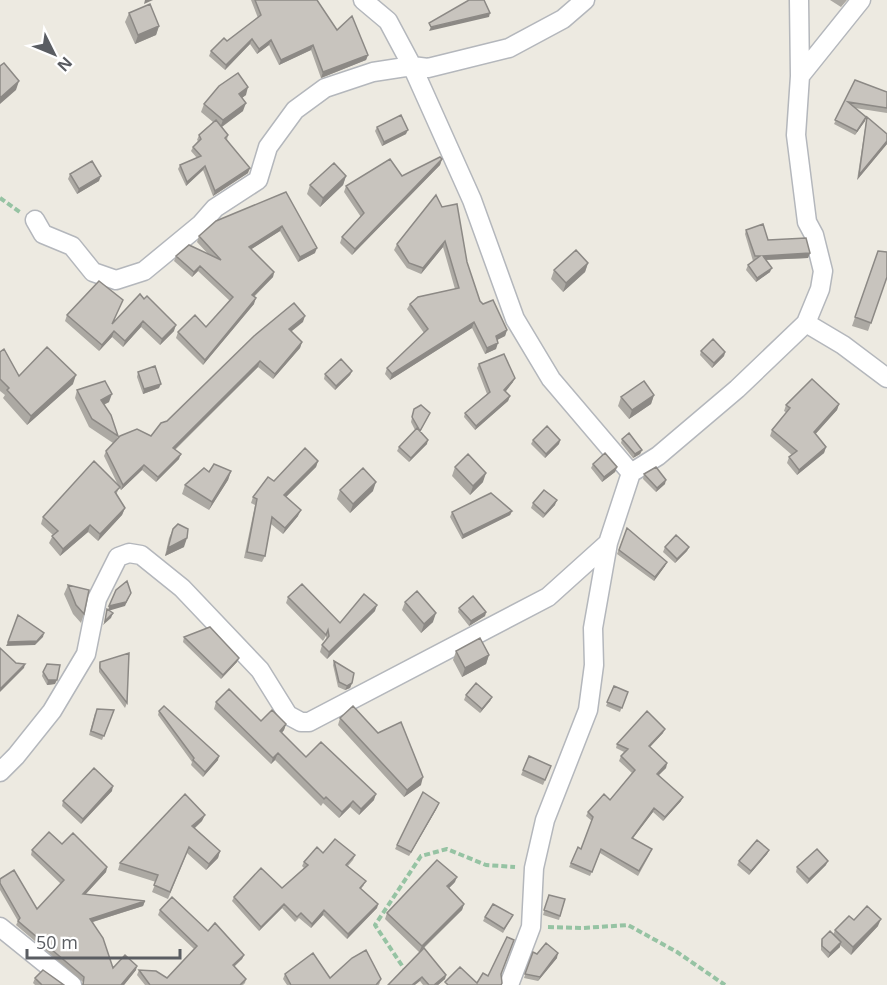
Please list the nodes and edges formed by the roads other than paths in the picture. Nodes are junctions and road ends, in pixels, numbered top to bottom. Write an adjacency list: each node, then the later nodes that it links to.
1 (363, 0): 5 (street)
2 (585, 0): 5 (street)
3 (799, 0): 6 (street)
4 (861, 0): 6 (street)
5 (412, 66): 7 (street); 10 (street)
6 (800, 76): 8 (street)
7 (35, 220)
8 (807, 323): 9 (street); 10 (street)
9 (887, 378)
10 (631, 473): 11 (street)
11 (608, 543): 12 (street); 15 (street)
12 (0, 772)
13 (0, 927): 14 (street)
14 (72, 985)
15 (510, 985)

